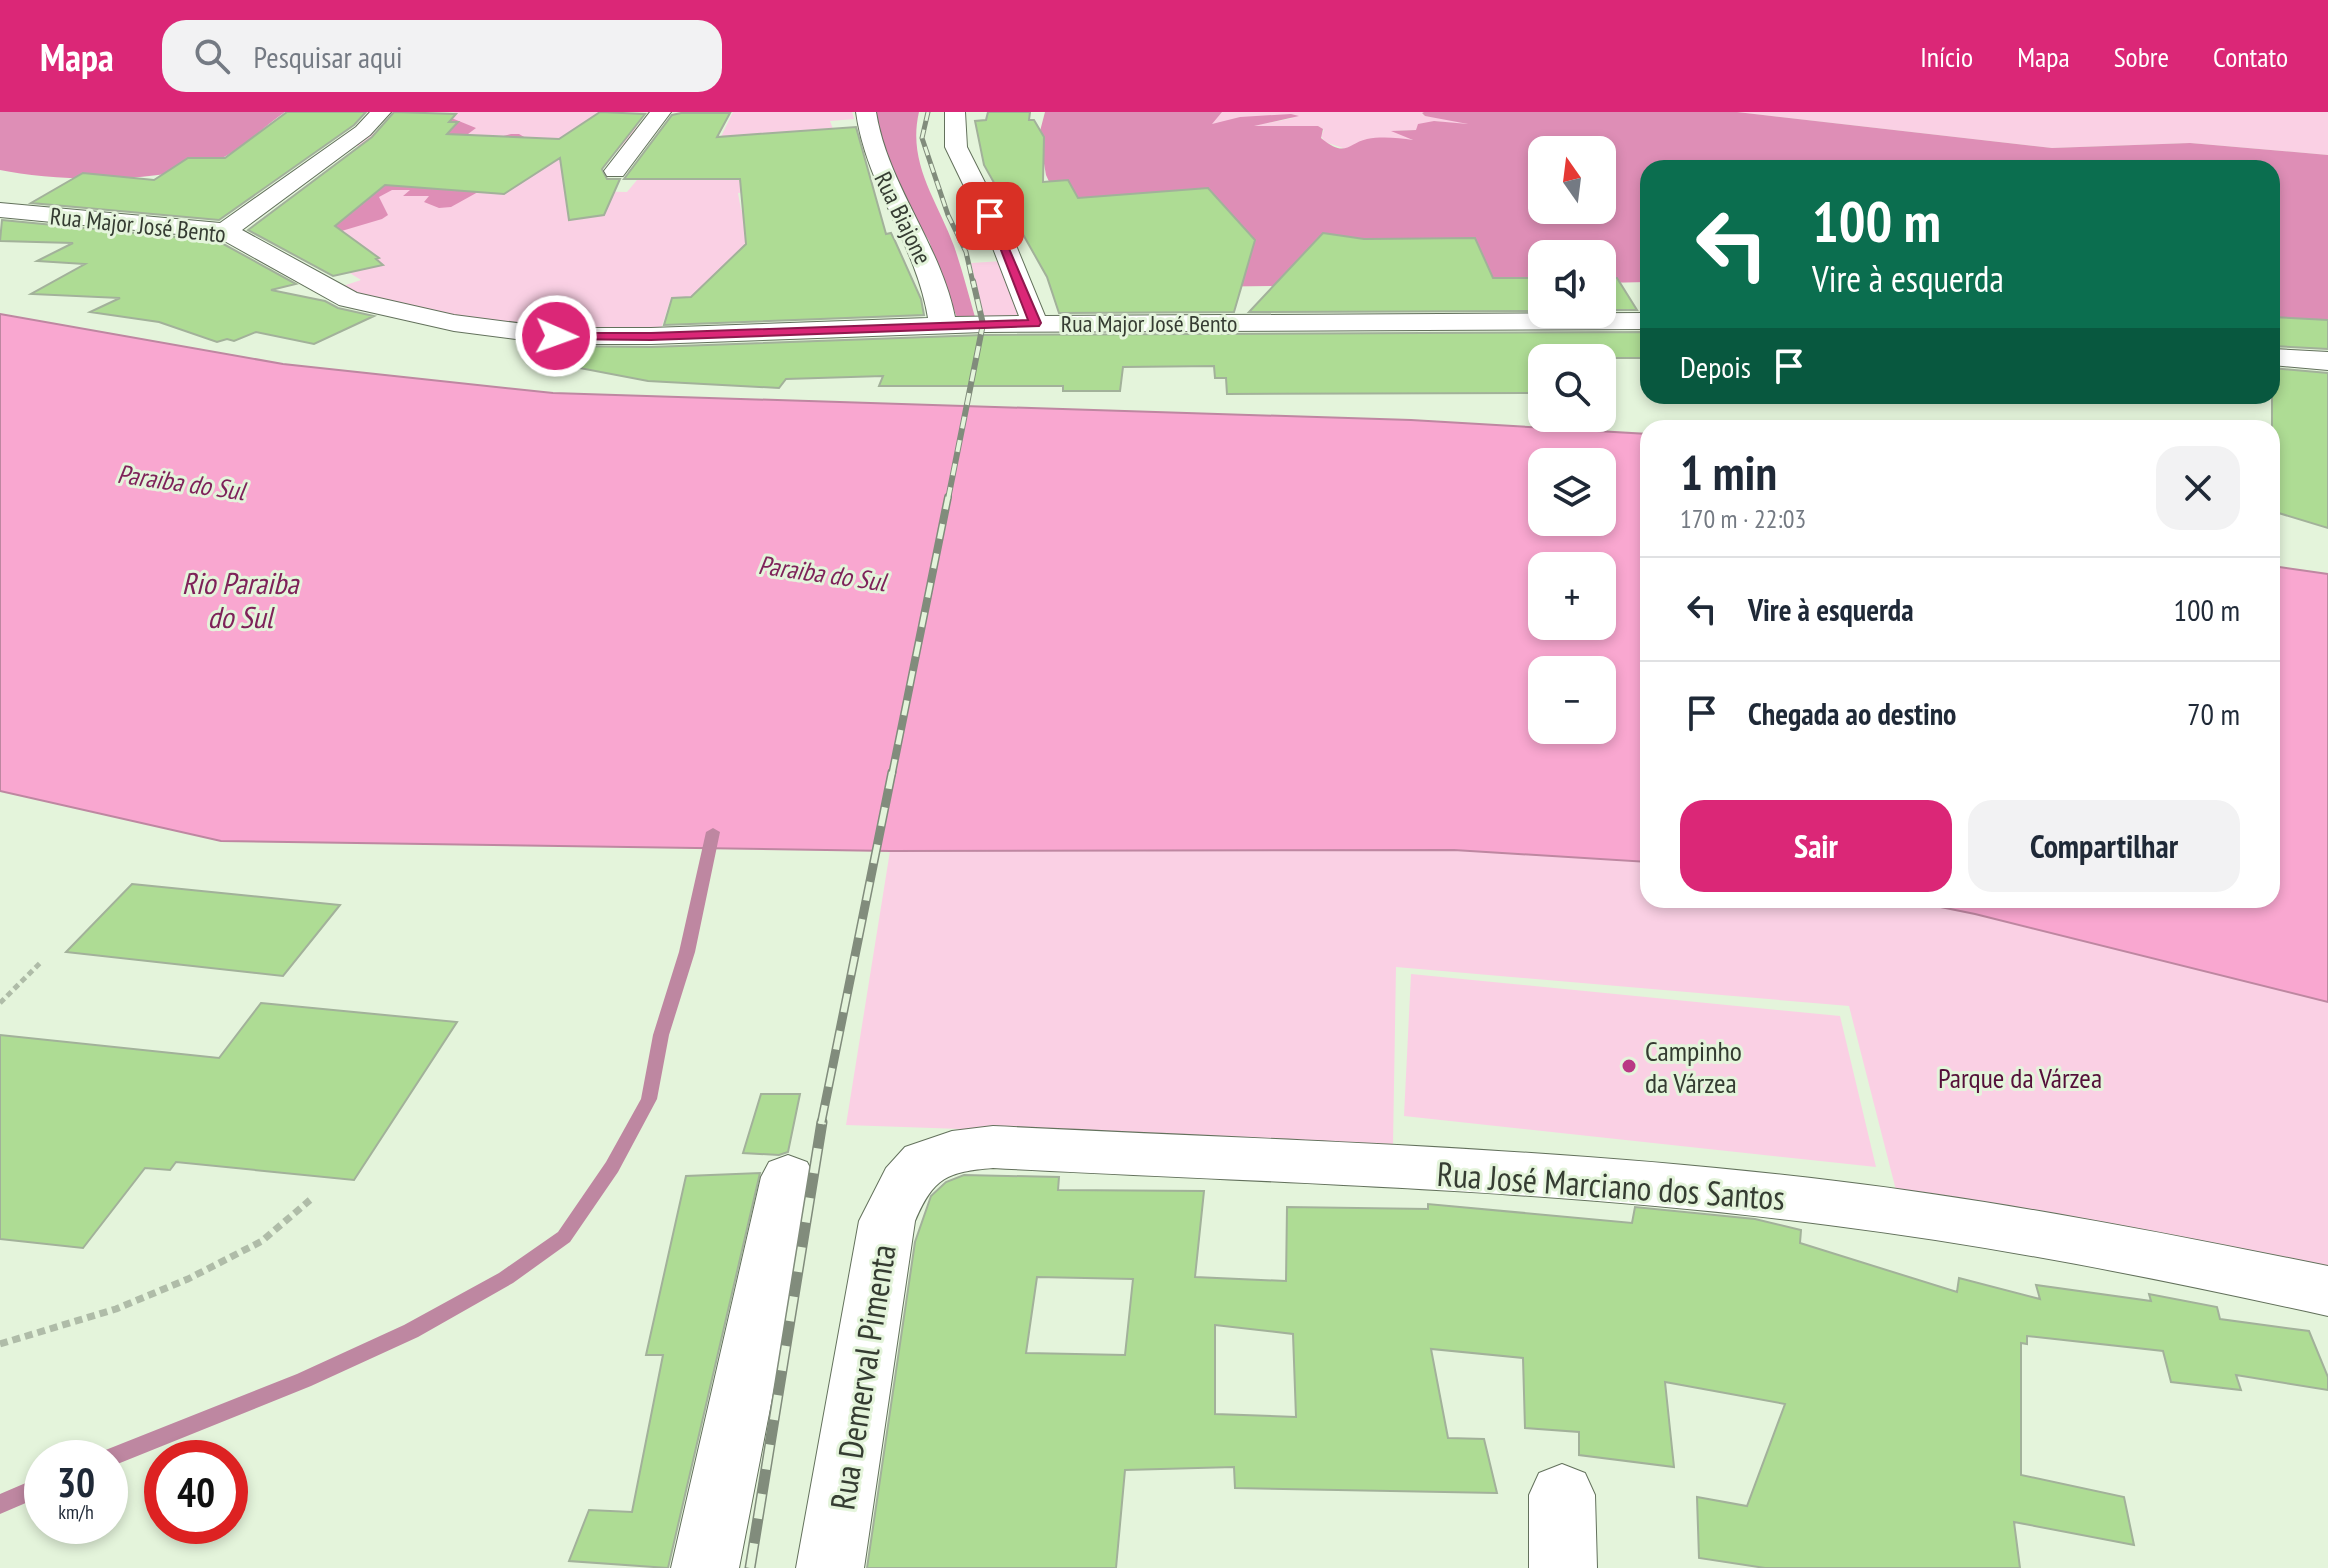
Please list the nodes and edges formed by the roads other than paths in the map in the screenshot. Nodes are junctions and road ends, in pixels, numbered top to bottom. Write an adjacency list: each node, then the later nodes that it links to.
1 (381, 112): 7 (street)
2 (661, 112): 5 (street)
3 (866, 112): 10 (street, Rua Biajone)
4 (955, 112): 9 (street)
5 (615, 171)
6 (0, 210): 7 (street, Rua Major José Bento)
7 (225, 231): 10 (street, Rua Major José Bento)
8 (1640, 321): 9 (street, Rua Major José Bento)
9 (1035, 323): 10 (street, Rua Major José Bento)
10 (943, 324)
11 (2280, 358): 12 (street)
12 (2328, 361)
13 (788, 1177): 17 (street)
14 (901, 1187): 15 (street, Rua José Marciano dos Santos); 18 (street, Rua Demerval Pimenta)
15 (2328, 1291)
16 (1562, 1495): 19 (street)
17 (705, 1568)
18 (830, 1568)
19 (1563, 1568)

